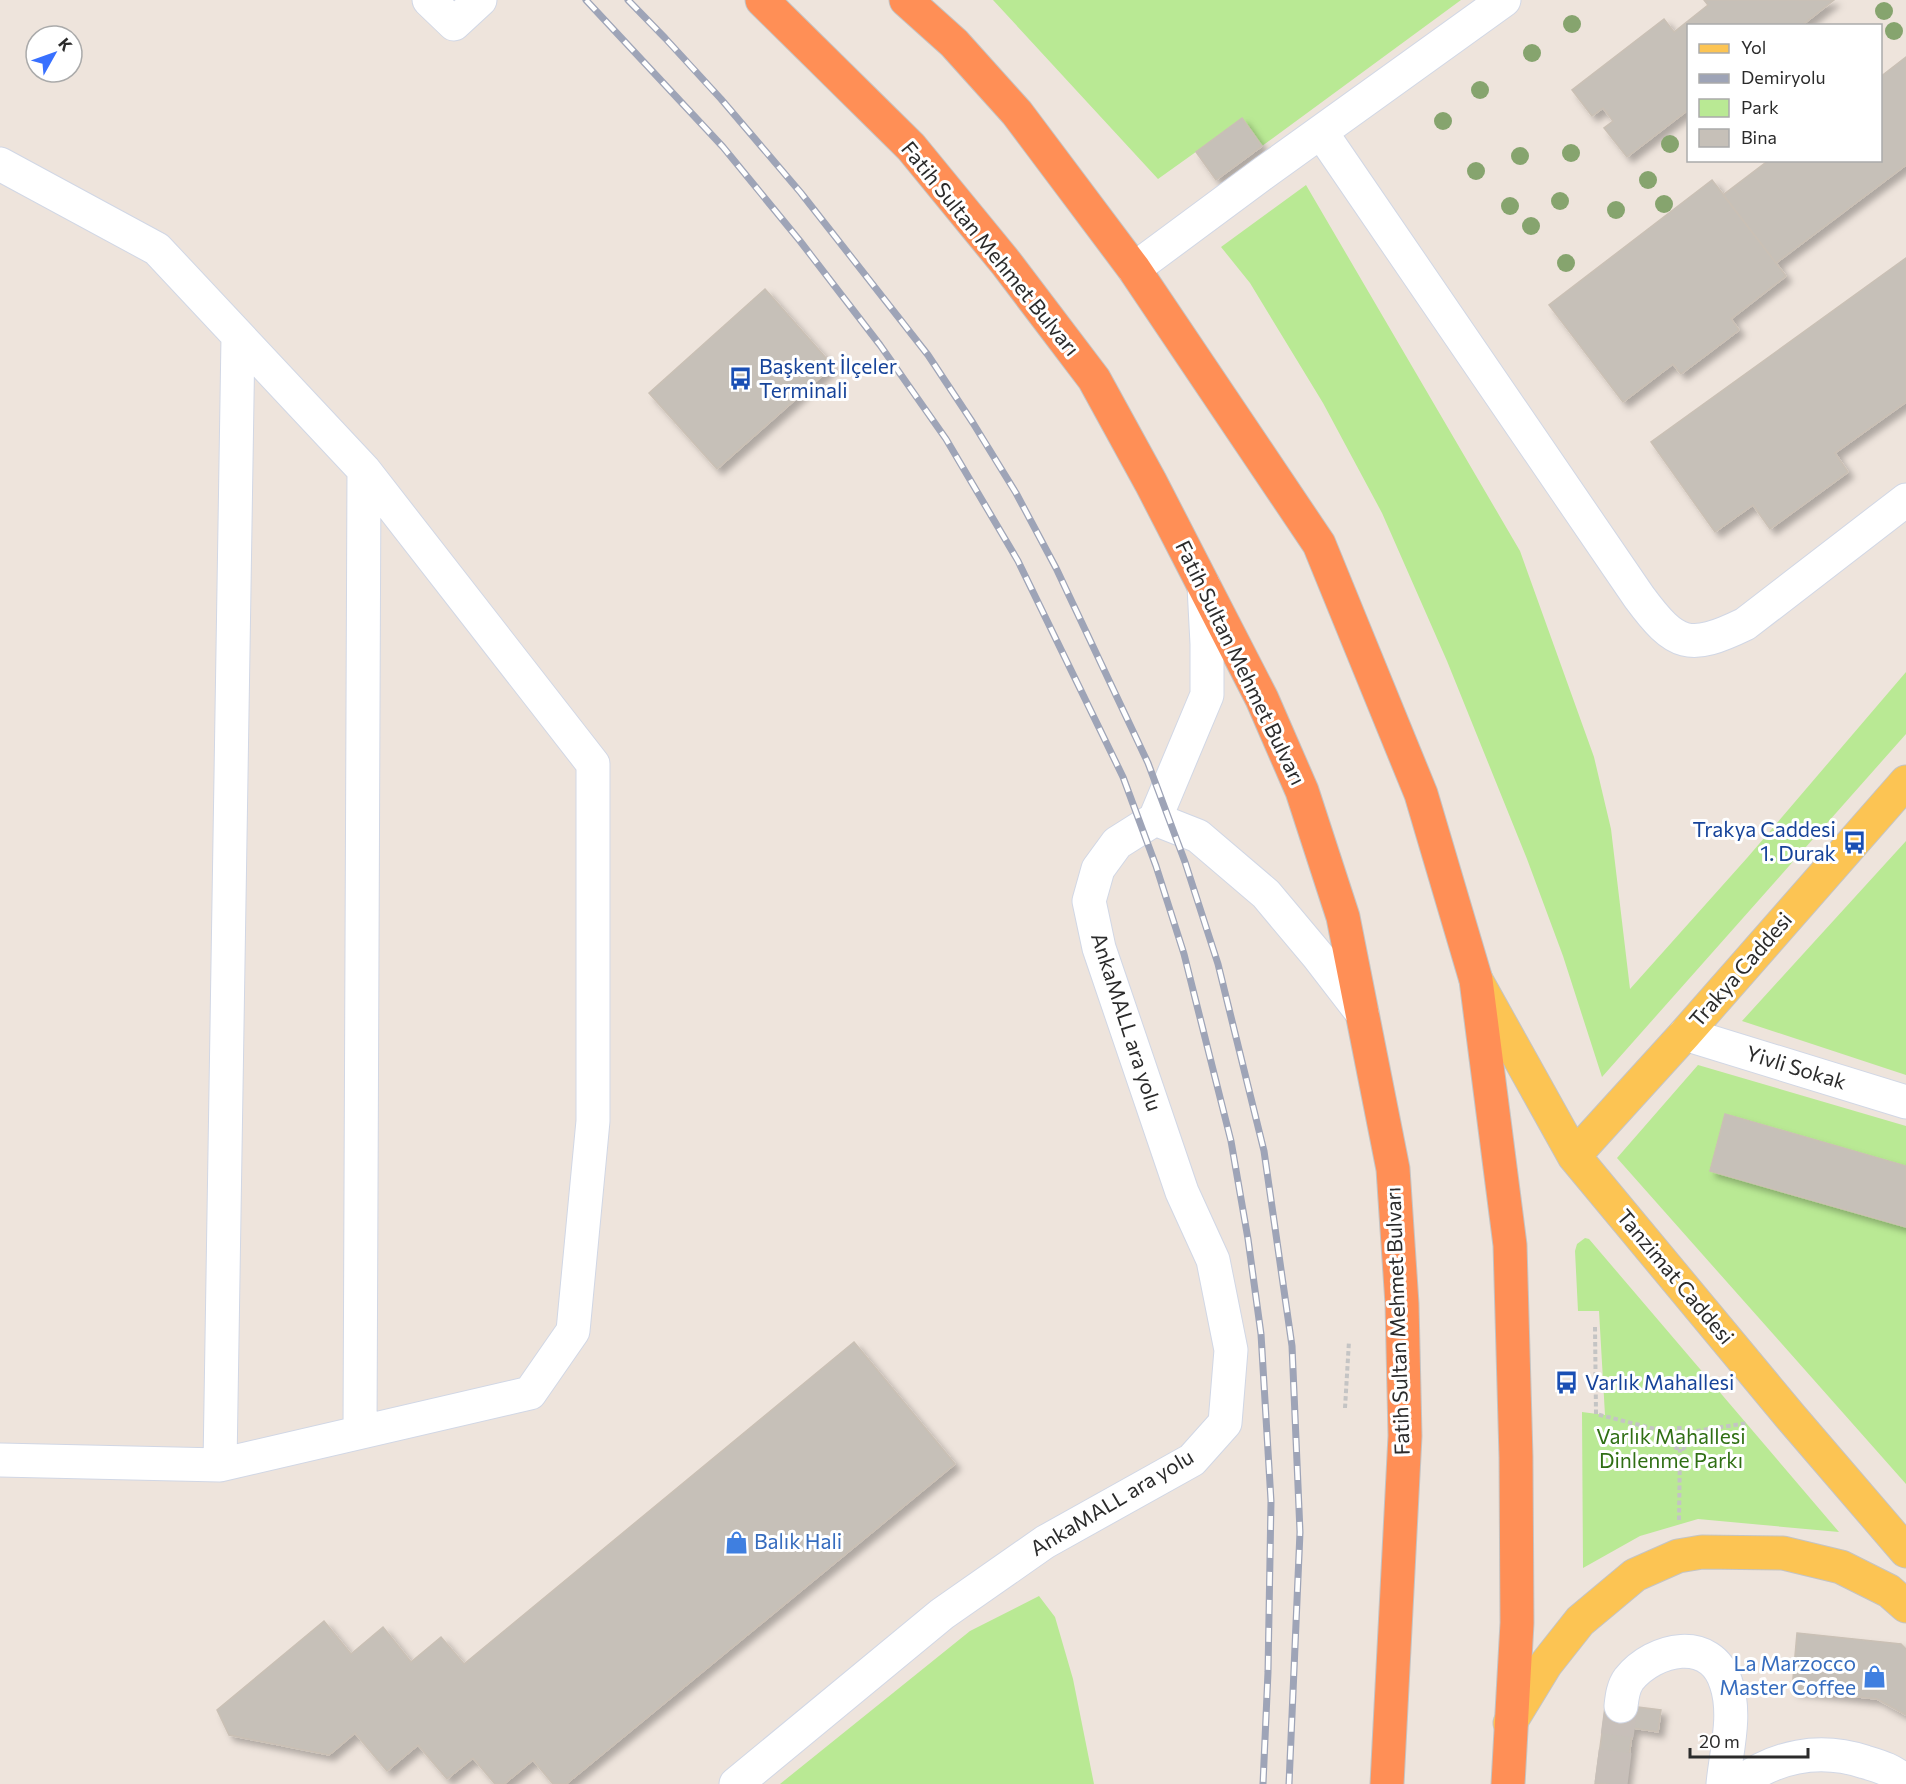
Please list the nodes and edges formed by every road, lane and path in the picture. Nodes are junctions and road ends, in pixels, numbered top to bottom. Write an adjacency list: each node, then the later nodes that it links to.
1 (429, 0): 2 (street)
2 (480, 0)
3 (762, 0): 12 (highway, Fatih Sultan Mehmet Bulvarı)
4 (906, 0): 8 (highway)
5 (1504, 0): 6 (street)
6 (1321, 132): 8 (street); 11 (street)
7 (0, 164): 9 (street)
8 (1134, 269): 15 (highway)
9 (238, 337): 10 (street); 29 (street)
10 (364, 470): 24 (street); 24 (street)
11 (1906, 500)
12 (1204, 586): 14 (street); 16 (highway, Fatih Sultan Mehmet Bulvarı)
13 (1906, 782): 17 (main road, Trakya Caddesi)
14 (1155, 819): 16 (street); 37 (street, AnkaMALL ara yolu)
15 (1476, 980): 19 (main road, Tanzimat Caddesi); 34 (highway)
16 (1362, 1013): 38 (highway, Fatih Sultan Mehmet Bulvarı)
17 (1685, 1034): 18 (street, Yivli Sokak); 19 (main road, Trakya Caddesi)
18 (1906, 1102)
19 (1574, 1156): 23 (main road, Tanzimat Caddesi)
20 (1595, 1327): 26 (path)
21 (1349, 1341): 22 (path)
22 (1345, 1408)
23 (1790, 1416): 25 (path); 30 (main road, Tanzimat Caddesi)
24 (360, 1432): 29 (street)
25 (1689, 1432): 26 (path); 27 (path)
26 (1671, 1433): 27 (path)
27 (1680, 1449): 31 (path)
28 (0, 1460): 29 (street)
29 (220, 1465)
30 (1906, 1551)
31 (1678, 1556): 32 (main road); 34 (main road)
32 (1906, 1606)
33 (1621, 1706): 39 (street)
34 (1510, 1724): 36 (highway)
35 (1902, 1774): 40 (street)
36 (1510, 1782)
37 (735, 1784)
38 (1387, 1784)
39 (1722, 1784)
40 (1738, 1784)

